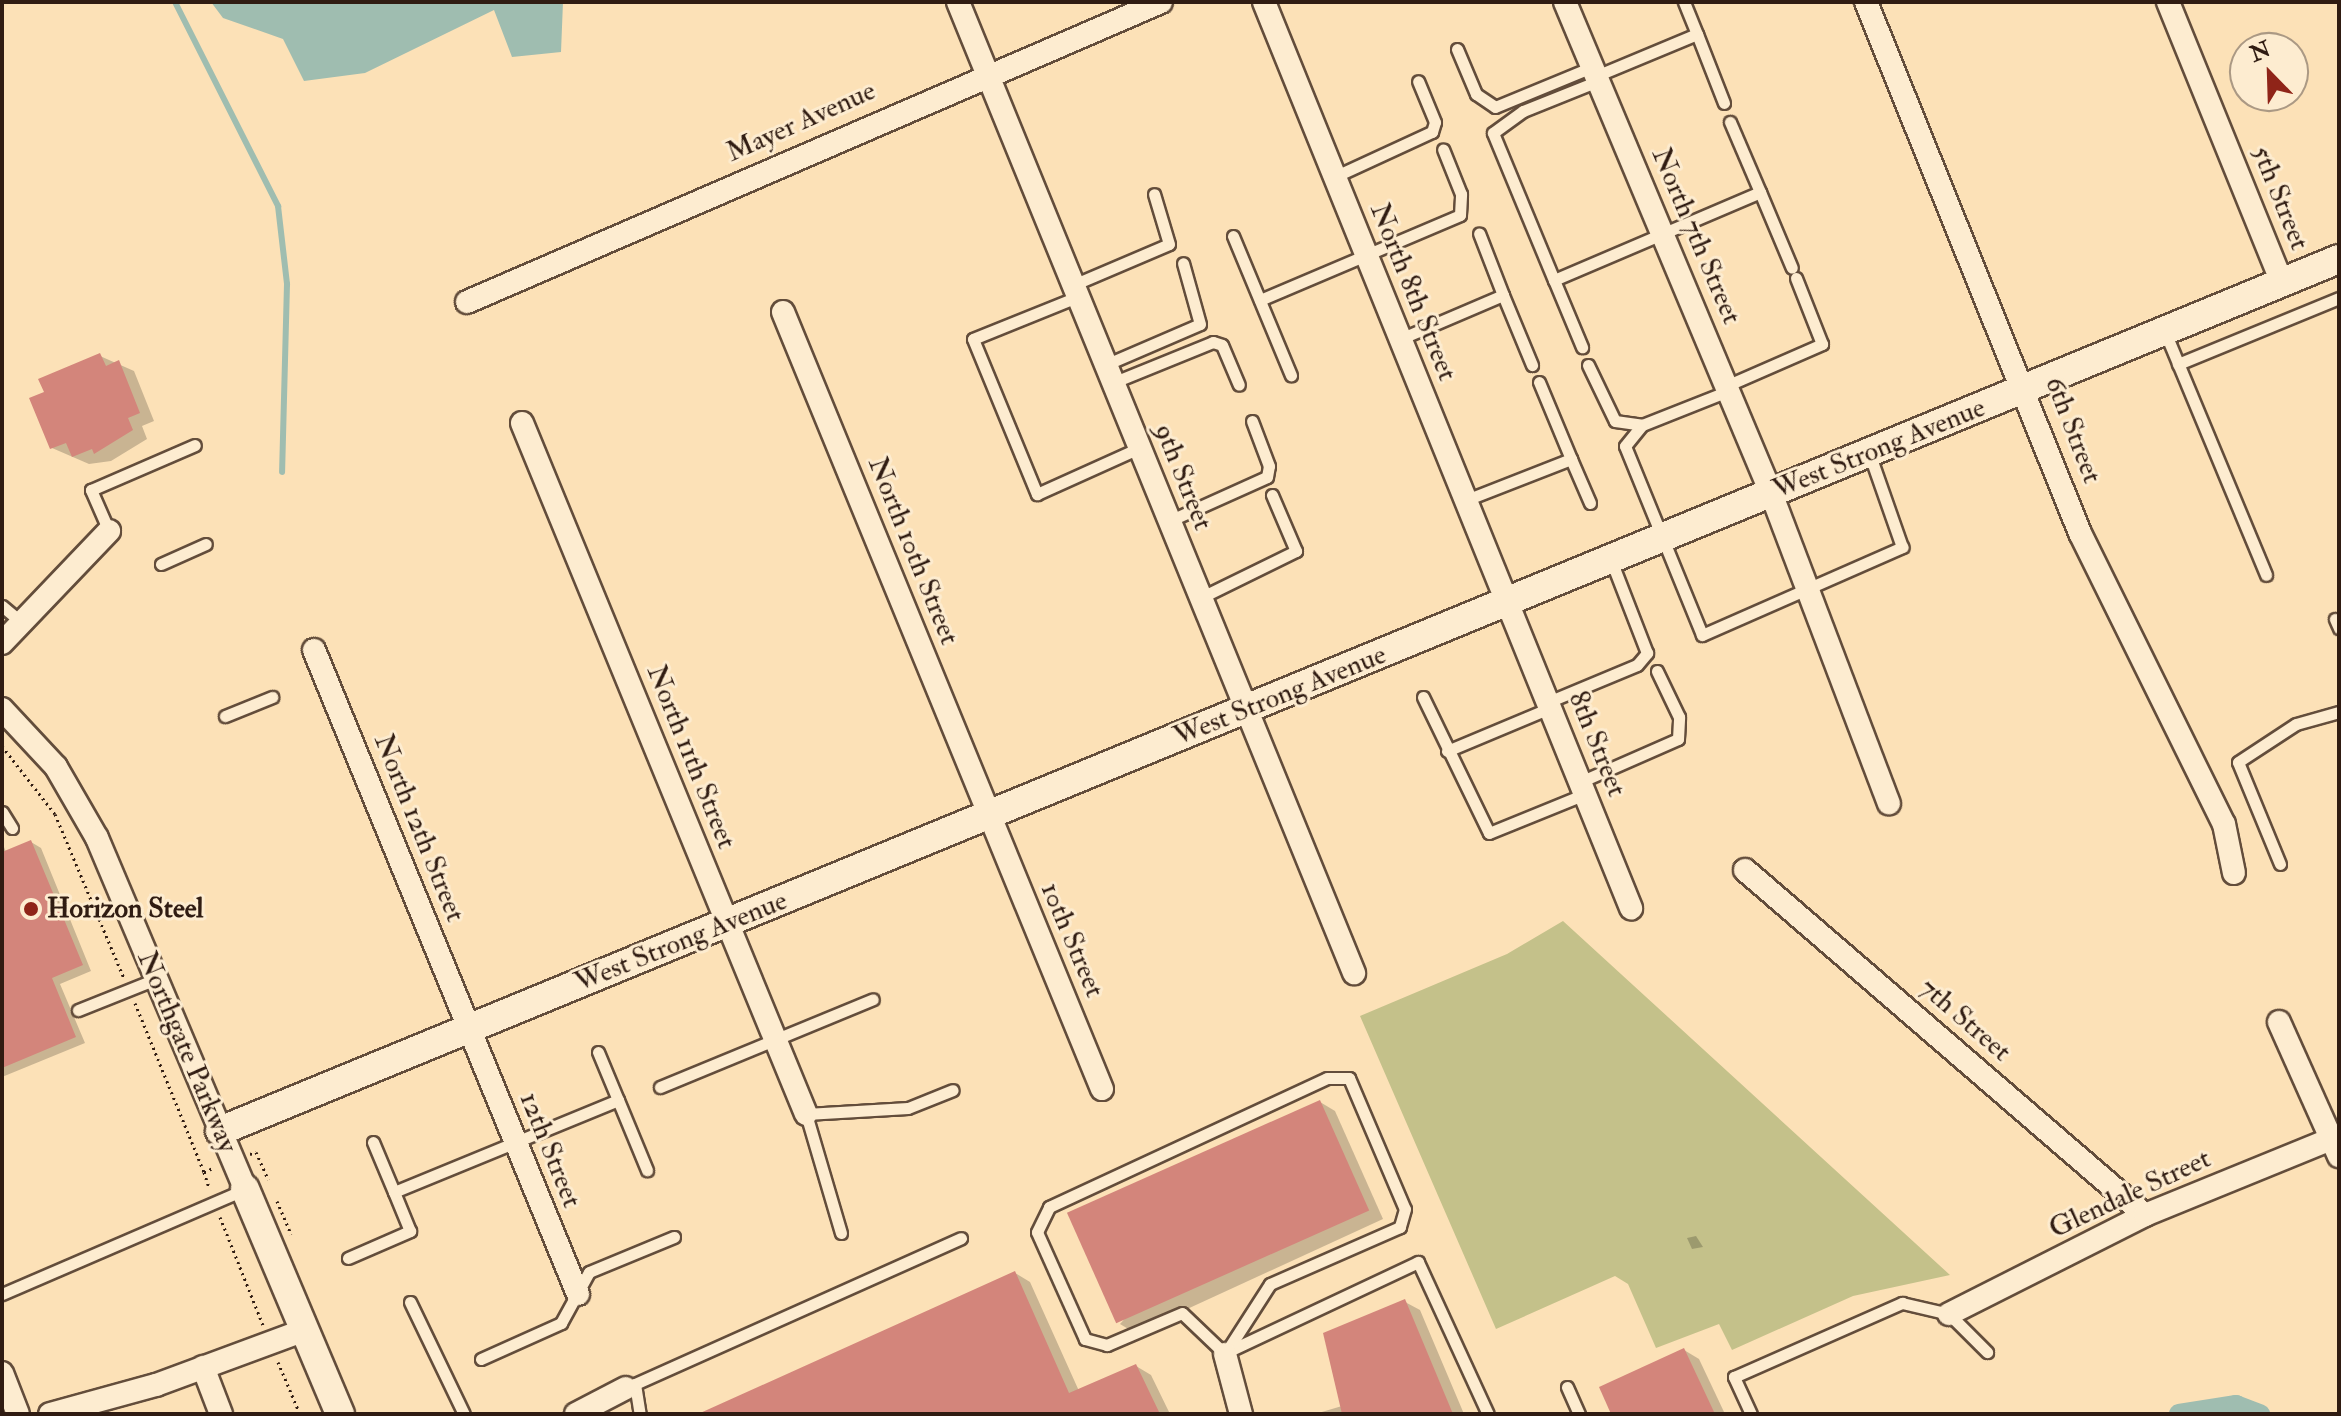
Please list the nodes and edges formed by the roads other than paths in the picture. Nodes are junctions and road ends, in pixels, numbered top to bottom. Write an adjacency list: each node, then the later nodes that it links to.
1 (958, 2): 10 (street, 9th Street)
2 (1161, 2): 10 (street, Mayer Avenue)
3 (1264, 2): 16 (street, North 8th Street)
4 (1565, 2): 11 (street, North 7th Street)
5 (1684, 2): 8 (lane)
6 (1866, 2): 44 (street, 6th Street)
7 (2168, 2): 26 (street, 5th Street)
8 (1697, 34): 11 (lane); 13 (lane)
9 (1457, 49): 11 (lane)
10 (985, 74): 27 (street, 9th Street); 31 (street, Mayer Avenue)
11 (1596, 74): 20 (street, North 7th Street); 25 (lane)
12 (1418, 81): 16 (lane)
13 (1724, 103)
14 (1730, 122): 17 (lane)
15 (1443, 149): 22 (lane)
16 (1334, 177): 22 (street, North 8th Street)
17 (1760, 192): 20 (lane); 43 (lane)
18 (1154, 194): 27 (lane)
19 (1479, 233): 28 (lane)
20 (1662, 233): 25 (lane); 43 (street, North 7th Street)
21 (1233, 236): 30 (lane)
22 (1366, 255): 30 (lane); 34 (street, North 8th Street)
23 (2339, 259): 26 (street, West Strong Avenue)
24 (1183, 263): 39 (lane)
25 (1554, 280): 35 (lane)
26 (2282, 283): 33 (street, West Strong Avenue)
27 (1075, 291): 39 (street, 9th Street); 49 (lane)
28 (1503, 295): 34 (lane); 37 (lane)
29 (2339, 298): 36 (lane)
30 (1260, 300): 40 (lane)
31 (467, 302)
32 (783, 312): 82 (street, North 10th Street)
33 (2165, 331): 36 (lane); 44 (street, West Strong Avenue)
34 (1400, 339): 54 (street, North 8th Street)
35 (1582, 347)
36 (2178, 364): 62 (lane)
37 (1532, 365)
38 (1588, 365): 47 (lane)
39 (1109, 374): 42 (lane); 49 (street, 9th Street)
40 (1291, 375)
41 (1539, 382): 51 (lane)
42 (1239, 385)
43 (1727, 389): 47 (lane); 52 (street, North 7th Street)
44 (2026, 390): 50 (street, West Strong Avenue); 86 (street, 6th Street)
45 (1252, 421): 56 (lane)
46 (522, 423): 88 (street, North 11th Street)
47 (1642, 425): 58 (lane)
48 (195, 445): 57 (lane)
49 (1139, 448): 56 (street, 9th Street)
50 (1869, 453): 52 (street, West Strong Avenue); 63 (lane)
51 (1571, 459): 54 (lane); 55 (lane)
52 (1771, 493): 58 (street, West Strong Avenue); 63 (street)
53 (1272, 495): 64 (lane)
54 (1466, 500): 65 (street, North 8th Street)
55 (1590, 503)
56 (1169, 521): 64 (street, 9th Street)
57 (109, 531): 67 (street)
58 (1662, 539): 60 (street, West Strong Avenue); 63 (lane)
59 (206, 544): 61 (lane)
60 (1611, 560): 65 (street, West Strong Avenue); 73 (lane)
61 (161, 564)
62 (2266, 575)
63 (1807, 589): 80 (street)
64 (1200, 598): 75 (street, 9th Street)
65 (1508, 604): 73 (street, 8th Street); 75 (street, West Strong Avenue)
66 (2, 606): 67 (lane)
67 (21, 622): 68 (street)
68 (2, 643)
69 (314, 650): 94 (street, North 12th Street)
70 (1657, 671): 79 (lane)
71 (272, 697): 77 (lane)
72 (1423, 697): 78 (lane)
73 (1549, 705): 78 (lane); 79 (street, 8th Street)
74 (2, 709): 90 (street, Northgate Parkway)
75 (1246, 709): 82 (street, West Strong Avenue); 89 (street, 9th Street)
76 (2339, 712): 84 (lane)
77 (225, 716)
78 (1447, 751): 79 (lane)
79 (1582, 788): 87 (street, 8th Street)
80 (1889, 803)
81 (2, 812): 83 (lane)
82 (987, 813): 88 (street, West Strong Avenue); 98 (street, 10th Street)
83 (12, 828)
84 (2280, 864)
85 (1745, 870): 109 (street, 7th Street)
86 (2234, 873)
87 (1631, 908)
88 (727, 924): 94 (street, West Strong Avenue); 95 (street, North 11th Street)
89 (1354, 973)
90 (156, 979): 92 (lane); 102 (street, Northgate Parkway)
91 (873, 999): 95 (lane)
92 (78, 1010)
93 (2279, 1022): 105 (street)
94 (468, 1028): 102 (street, West Strong Avenue); 104 (street, 12th Street)
95 (774, 1037): 97 (lane); 101 (street, North 11th Street)
96 (598, 1052): 100 (lane)
97 (660, 1087)
98 (1102, 1089)
99 (953, 1090): 101 (lane)
100 (618, 1100): 104 (lane); 106 (lane)
101 (806, 1114): 110 (lane)
102 (220, 1131): 107 (street, Northgate Parkway)
103 (373, 1142): 108 (lane)
104 (515, 1142): 108 (lane); 115 (street, 12th Street)
105 (2336, 1144): 109 (street, Glendale Street)
106 (647, 1170)
107 (245, 1189): 114 (lane); 118 (street, Northgate Parkway)
108 (394, 1192): 113 (lane)
109 (2145, 1215): 117 (street, Glendale Street)
110 (841, 1233)
111 (674, 1237): 115 (lane)
112 (961, 1238): 124 (lane)
113 (348, 1258)
114 (2, 1294)
115 (578, 1294): 121 (lane)
116 (410, 1302): 130 (lane)
117 (1949, 1314): 119 (lane); 136 (lane)
118 (305, 1330): 122 (street); 129 (street, Northgate Parkway)
119 (1987, 1352)
120 (1225, 1354): 120 (lane); 133 (street); 134 (lane)
121 (481, 1359)
122 (203, 1367): 127 (street); 128 (street)
123 (2, 1373): 126 (street)
124 (630, 1386): 131 (street); 132 (lane)
125 (1567, 1387): 135 (lane)
126 (18, 1414)
127 (50, 1414)
128 (221, 1414)
129 (340, 1414)
130 (464, 1414)
131 (576, 1414)
132 (640, 1414)
133 (1241, 1414)
134 (1488, 1414)
135 (1579, 1414)
136 (1751, 1414)

